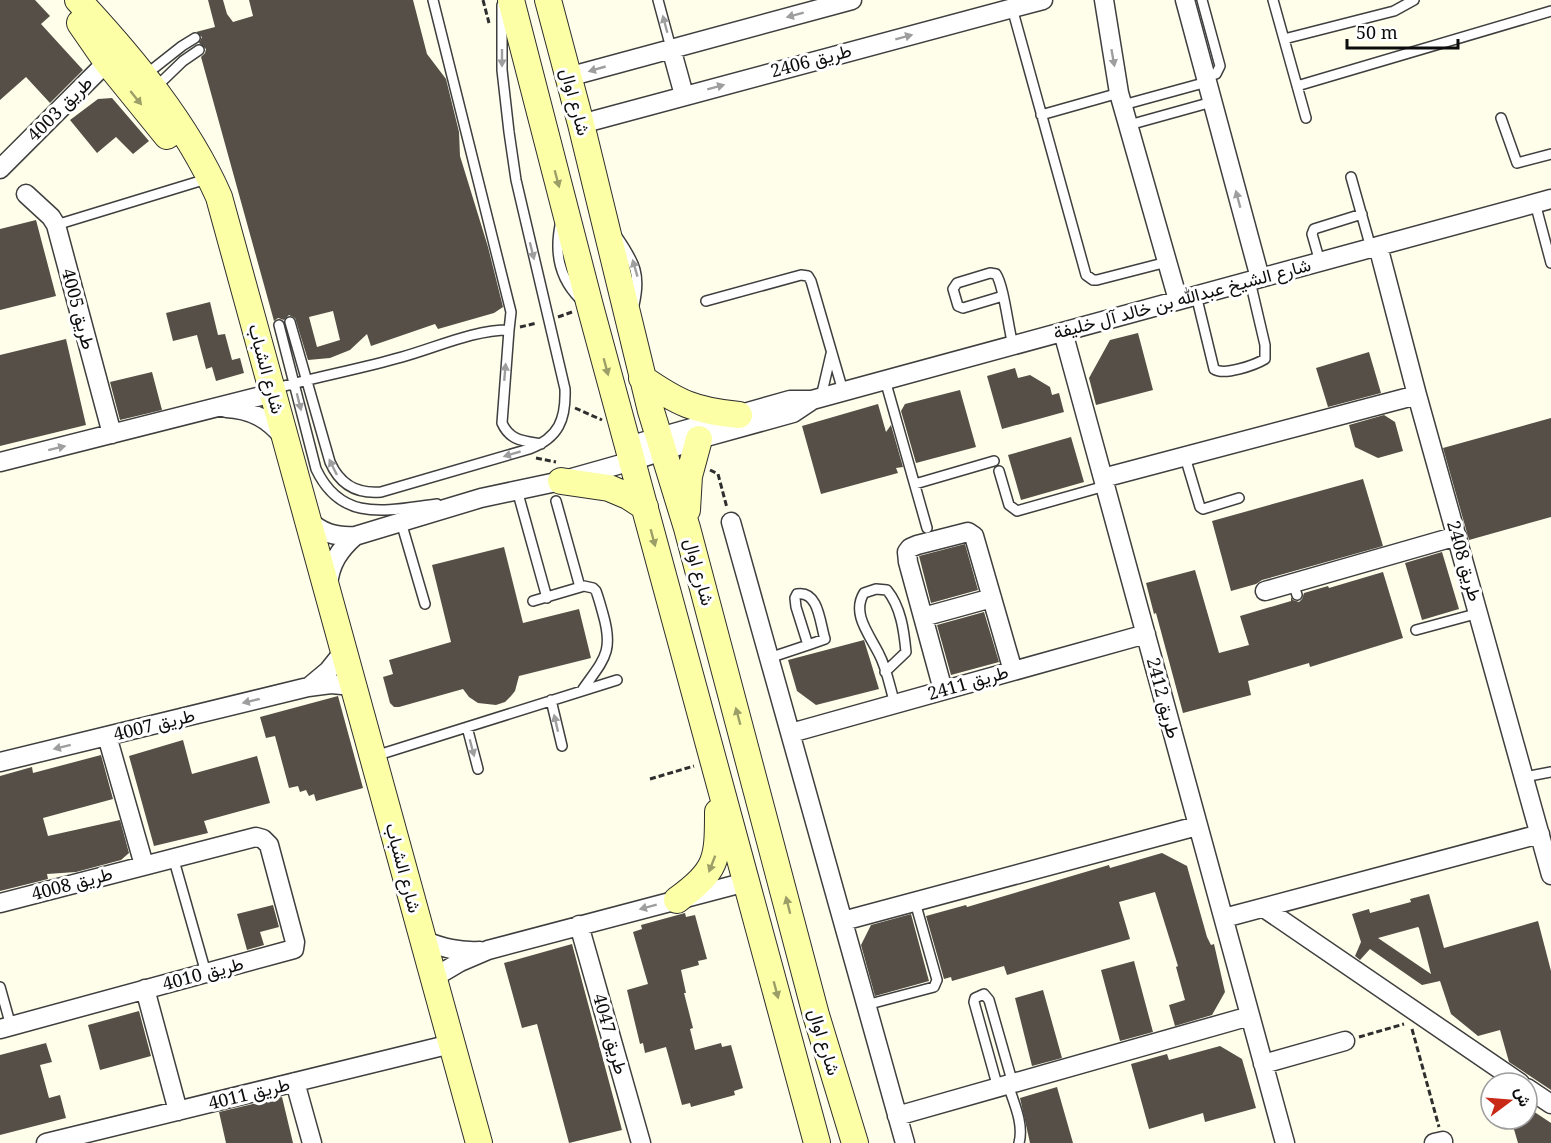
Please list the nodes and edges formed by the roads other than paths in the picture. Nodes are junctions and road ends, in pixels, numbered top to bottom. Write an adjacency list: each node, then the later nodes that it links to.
1 (64, 0): 22 (main road, شارع الشباب)
2 (78, 0): 22 (main road, شارع الشباب)
3 (433, 0): 57 (lane)
4 (502, 0): 73 (lane, one-way to 73)
5 (511, 0): 26 (main road, شارع اوال)
6 (548, 0): 23 (main road, شارع اوال)
7 (658, 0): 20 (lane, one-way to 7)
8 (852, 0): 20 (street, one-way to 20)
9 (1043, 0): 15 (street, طريق 2406)
10 (1104, 0): 29 (street, one-way to 29)
11 (1185, 0): 17 (street)
12 (1202, 0): 17 (lane)
13 (1273, 0): 19 (lane)
14 (1414, 0): 19 (lane)
15 (1012, 8): 28 (street, طريق 2406, one-way to 15); 31 (lane)
16 (1551, 11): 27 (lane)
17 (1203, 35): 24 (street)
18 (195, 38): 25 (lane)
19 (1284, 39): 27 (lane)
20 (671, 48): 23 (street, one-way to 23); 28 (street)
21 (199, 50): 25 (lane)
22 (115, 58): 25 (main road, شارع الشباب); 38 (street, طريق 4003); 40 (main road, شارع الشباب, one-way to 40)
23 (568, 77): 26 (main road); 34 (main road, شارع اوال)
24 (1206, 80): 29 (lane); 30 (street)
25 (148, 83): 44 (main road, شارع الشباب)
26 (533, 86): 36 (main road, شارع اوال)
27 (1297, 86): 32 (lane)
28 (684, 95): 34 (street, طريق 2406)
29 (1121, 99): 31 (lane); 35 (street)
30 (1212, 102): 35 (lane); 50 (street, one-way to 30)
31 (1041, 115): 47 (lane)
32 (1306, 118)
33 (1501, 118): 37 (lane)
34 (580, 124): 36 (main road); 61 (main road, شارع اوال, one-way to 34)
35 (1129, 125): 47 (street)
36 (545, 133): 75 (main road, شارع اوال, one-way to 75)
37 (1551, 154)
38 (0, 169)
39 (1351, 177): 43 (lane)
40 (200, 181): 44 (main road, شارع الشباب); 45 (lane)
41 (26, 194): 45 (street, طريق 4005)
42 (1543, 201): 46 (street, شارع الشيخ عبدالله بن خالد آل خليفة); 49 (lane)
43 (1362, 214): 46 (lane); 48 (lane)
44 (224, 217): 64 (main road, شارع الشباب)
45 (56, 225): 70 (street, طريق 4005)
46 (1374, 247): 48 (street, شارع الشيخ عبدالله بن خالد آل خليفة); 66 (street, طريق 2408)
47 (1167, 262): 53 (street)
48 (1320, 262): 50 (street, شارع الشيخ عبدالله بن خالد آل خليفة)
49 (1551, 263)
50 (1255, 279): 51 (street, شارع الشيخ عبدالله بن خالد آل خليفة); 51 (lane)
51 (1196, 295): 53 (street, شارع الشيخ عبدالله بن خالد آل خليفة)
52 (1003, 296): 52 (lane); 59 (lane)
53 (1178, 300): 58 (street, شارع الشيخ عبدالله بن خالد آل خليفة)
54 (706, 301): 60 (lane)
55 (290, 322): 62 (lane)
56 (279, 325): 64 (lane)
57 (509, 330): 62 (lane); 73 (lane, one-way to 57)
58 (1063, 332): 59 (street, شارع الشيخ عبدالله بن خالد آل خليفة); 81 (street, طريق 2412)
59 (1013, 345): 63 (street, شارع الشيخ عبدالله بن خالد آل خليفة)
60 (831, 352): 65 (lane); 67 (lane)
61 (642, 378): 69 (main road); 74 (main road, شارع اوال)
62 (307, 380): 64 (lane); 73 (lane, one-way to 62)
63 (885, 380): 65 (street, شارع الشيخ عبدالله بن خالد آل خليفة); 82 (lane)
64 (279, 388): 68 (street); 72 (main road, شارع الشباب); 84 (lane, one-way to 84)
65 (843, 391): 67 (street, شارع الشيخ عبدالله بن خالد آل خليفة)
66 (1417, 395): 76 (street); 93 (street, طريق 2408)
67 (817, 398): 69 (street, شارع الشيخ عبدالله بن خالد آل خليفة); 71 (street, شارع الشيخ عبدالله بن خالد آل خليفة)
68 (212, 408): 70 (street); 72 (street)
69 (739, 415): 74 (street, شارع الشيخ عبدالله بن خالد آل خليفة)
70 (112, 434): 78 (street, one-way to 70)
71 (699, 439): 74 (street, شارع الشيخ عبدالله بن خالد آل خليفة); 90 (main road)
72 (286, 440): 87 (main road, شارع الشباب)
73 (543, 444)
74 (661, 445): 75 (street, شارع الشيخ عبدالله بن خالد آل خليفة); 90 (main road, شارع اوال)
75 (630, 454): 80 (street); 86 (main road, شارع اوال)
76 (1185, 456): 81 (street); 85 (lane)
77 (994, 461): 82 (lane)
78 (0, 462)
79 (999, 471): 81 (lane)
80 (559, 482): 83 (street); 86 (main road); 94 (lane)
81 (1104, 482): 104 (street, طريق 2412)
82 (915, 484): 91 (lane)
83 (517, 490): 84 (street); 97 (lane)
84 (482, 498): 88 (street)
85 (1239, 498)
86 (645, 507): 126 (main road, شارع اوال, one-way to 126)
87 (308, 520): 92 (street); 96 (main road, شارع الشباب)
88 (401, 522): 92 (street); 100 (lane)
89 (731, 522): 107 (street)
90 (687, 528): 148 (main road, شارع اوال, one-way to 90)
91 (927, 528)
92 (355, 536): 96 (street, شارع الشباب)
93 (1457, 536): 95 (street); 101 (street, طريق 2408)
94 (580, 587): 97 (lane); 113 (lane)
95 (1265, 591)
96 (327, 592): 106 (main road, شارع الشباب)
97 (547, 598): 99 (lane)
98 (992, 598): 102 (street); 102 (street); 108 (street)
99 (533, 601)
100 (425, 604)
101 (1479, 613): 103 (lane); 125 (street, طريق 2408)
102 (923, 617): 114 (street)
103 (1416, 630)
104 (1146, 634): 108 (street, طريق 2411); 127 (street, طريق 2412)
105 (808, 645): 105 (lane); 107 (lane)
106 (344, 651): 111 (street, طريق 4007); 112 (main road, شارع الشباب)
107 (770, 658): 118 (street)
108 (1012, 671): 114 (street, طريق 2411)
109 (885, 672): 109 (lane); 116 (lane)
110 (617, 680): 113 (lane)
111 (308, 687): 112 (street, طريق 4007); 119 (street, طريق 4007, one-way to 119)
112 (353, 687): 121 (main road, شارع الشباب)
113 (583, 689): 115 (lane)
114 (944, 690): 116 (street, طريق 2411)
115 (551, 700): 117 (lane); 120 (lane, one-way to 115)
116 (895, 704): 118 (street, طريق 2411)
117 (467, 727): 121 (lane); 123 (lane, one-way to 123)
118 (791, 733): 139 (street)
119 (107, 736): 122 (street, طريق 4007, one-way to 122); 131 (street)
120 (562, 746)
121 (373, 757): 141 (main road, شارع الشباب)
122 (0, 762)
123 (478, 769)
124 (1551, 772): 125 (lane)
125 (1524, 777): 128 (street, طريق 2408)
126 (718, 785): 133 (main road, شارع اوال); 134 (main road, one-way to 134)
127 (1197, 826): 135 (street); 138 (street, طريق 2412)
128 (1540, 834): 132 (street, طريق 2408); 137 (street)
129 (263, 839): 130 (street, طريق 4008); 143 (street, طريق 4010)
130 (173, 857): 131 (street, طريق 4008); 143 (lane)
131 (144, 865): 136 (street, طريق 4008)
132 (1551, 875)
133 (746, 882): 134 (street); 148 (main road); 163 (main road, شارع اوال, one-way to 163)
134 (677, 900): 140 (street, one-way to 140)
135 (915, 902): 139 (street); 147 (lane)
136 (0, 903)
137 (1264, 908): 138 (street); 154 (street)
138 (1224, 918): 149 (street, طريق 2412)
139 (843, 921): 147 (street)
140 (579, 925): 142 (street); 162 (street, طريق 4047)
141 (423, 940): 142 (street); 144 (main road, شارع الشباب)
142 (488, 951): 144 (street)
143 (206, 973): 146 (street, طريق 4010)
144 (433, 978): 152 (main road, شارع الشباب)
145 (0, 987): 150 (lane)
146 (145, 989): 150 (street, طريق 4010); 157 (street)
147 (866, 1005): 158 (street)
148 (816, 1016): 164 (main road, شارع اوال)
149 (1250, 1016): 153 (street, طريق 2412); 156 (street)
150 (6, 1028)
151 (1345, 1041): 153 (street)
152 (451, 1044): 155 (street, طريق 4011); 161 (main road, شارع الشباب)
153 (1263, 1064): 167 (street, طريق 2412)
154 (1502, 1071)
155 (295, 1082): 157 (street, طريق 4011); 160 (street)
156 (1006, 1085): 156 (lane); 158 (street); 166 (lane)
157 (178, 1111): 159 (street, طريق 4011)
158 (897, 1116): 165 (street)
159 (46, 1143)
160 (312, 1143)
161 (478, 1143)
162 (641, 1143)
163 (817, 1143)
164 (855, 1143)
165 (905, 1143)
166 (1019, 1143)
167 (1285, 1143)

